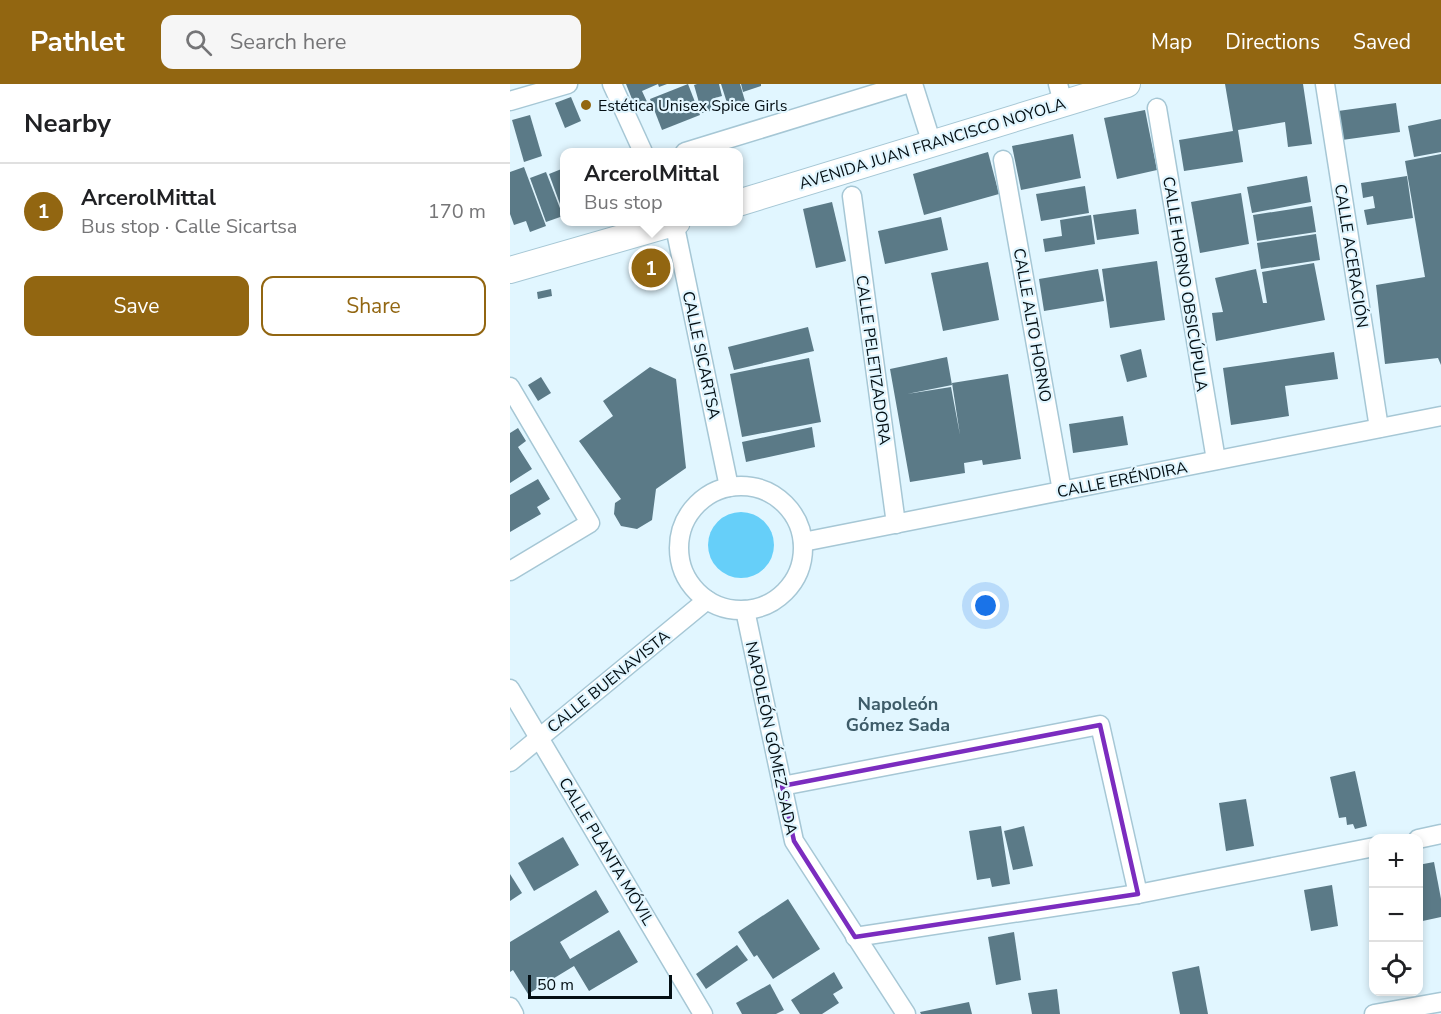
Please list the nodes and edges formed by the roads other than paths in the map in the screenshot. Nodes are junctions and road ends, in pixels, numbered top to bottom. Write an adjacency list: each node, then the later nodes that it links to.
1 (568, 84): 8 (street)
2 (612, 84): 11 (street)
3 (907, 84): 12 (street)
4 (913, 84): 10 (street)
5 (1127, 84): 7 (street, AVENIDA JUAN FRANCISCO NOYOLA)
6 (1325, 84): 21 (street, CALLE ACERACIÓN)
7 (1061, 94): 10 (street, AVENIDA JUAN FRANCISCO NOYOLA)
8 (510, 101)
9 (1157, 108): 22 (street, CALLE HORNO OBSICÚPULA)
10 (932, 144): 15 (street, AVENIDA JUAN FRANCISCO NOYOLA)
11 (641, 148)
12 (701, 148)
13 (1003, 160): 24 (street, CALLE ALTO HORNO)
14 (852, 196): 25 (street, CALLE PELETIZADORA)
15 (743, 201)
16 (661, 226): 18 (street)
17 (676, 226): 23 (street, CALLE SICARTSA)
18 (510, 270)
19 (510, 387): 27 (street)
20 (1441, 416): 21 (street, CALLE ERÉNDIRA)
21 (1379, 428): 22 (street, CALLE ERÉNDIRA)
22 (1216, 460): 24 (street, CALLE ERÉNDIRA)
23 (729, 487): 26 (street); 28 (street)
24 (1062, 491): 25 (street, CALLE ERÉNDIRA)
25 (896, 524): 26 (street, CALLE ERÉNDIRA)
26 (803, 542): 29 (street)
27 (510, 571)
28 (707, 600): 29 (street); 31 (street, CALLE BUENAVISTA)
29 (745, 610): 33 (street, NAPOLEÓN GÓMEZ SADA)
30 (510, 689): 31 (street, CALLE PLANTA MÓVIL)
31 (540, 737): 32 (street, CALLE BUENAVISTA); 43 (street, CALLE PLANTA MÓVIL)
32 (510, 762)
33 (782, 786): 37 (street); 38 (street, NAPOLEÓN GÓMEZ SADA)
34 (1441, 834): 35 (street)
35 (1423, 838)
36 (1369, 848): 37 (street)
37 (1138, 894): 38 (street)
38 (855, 937): 44 (street, NAPOLEÓN GÓMEZ SADA)
39 (1441, 1002): 40 (street)
40 (1416, 1004): 45 (street)
41 (510, 1007): 42 (street)
42 (514, 1014)
43 (703, 1014)
44 (906, 1014)
45 (1374, 1014)

